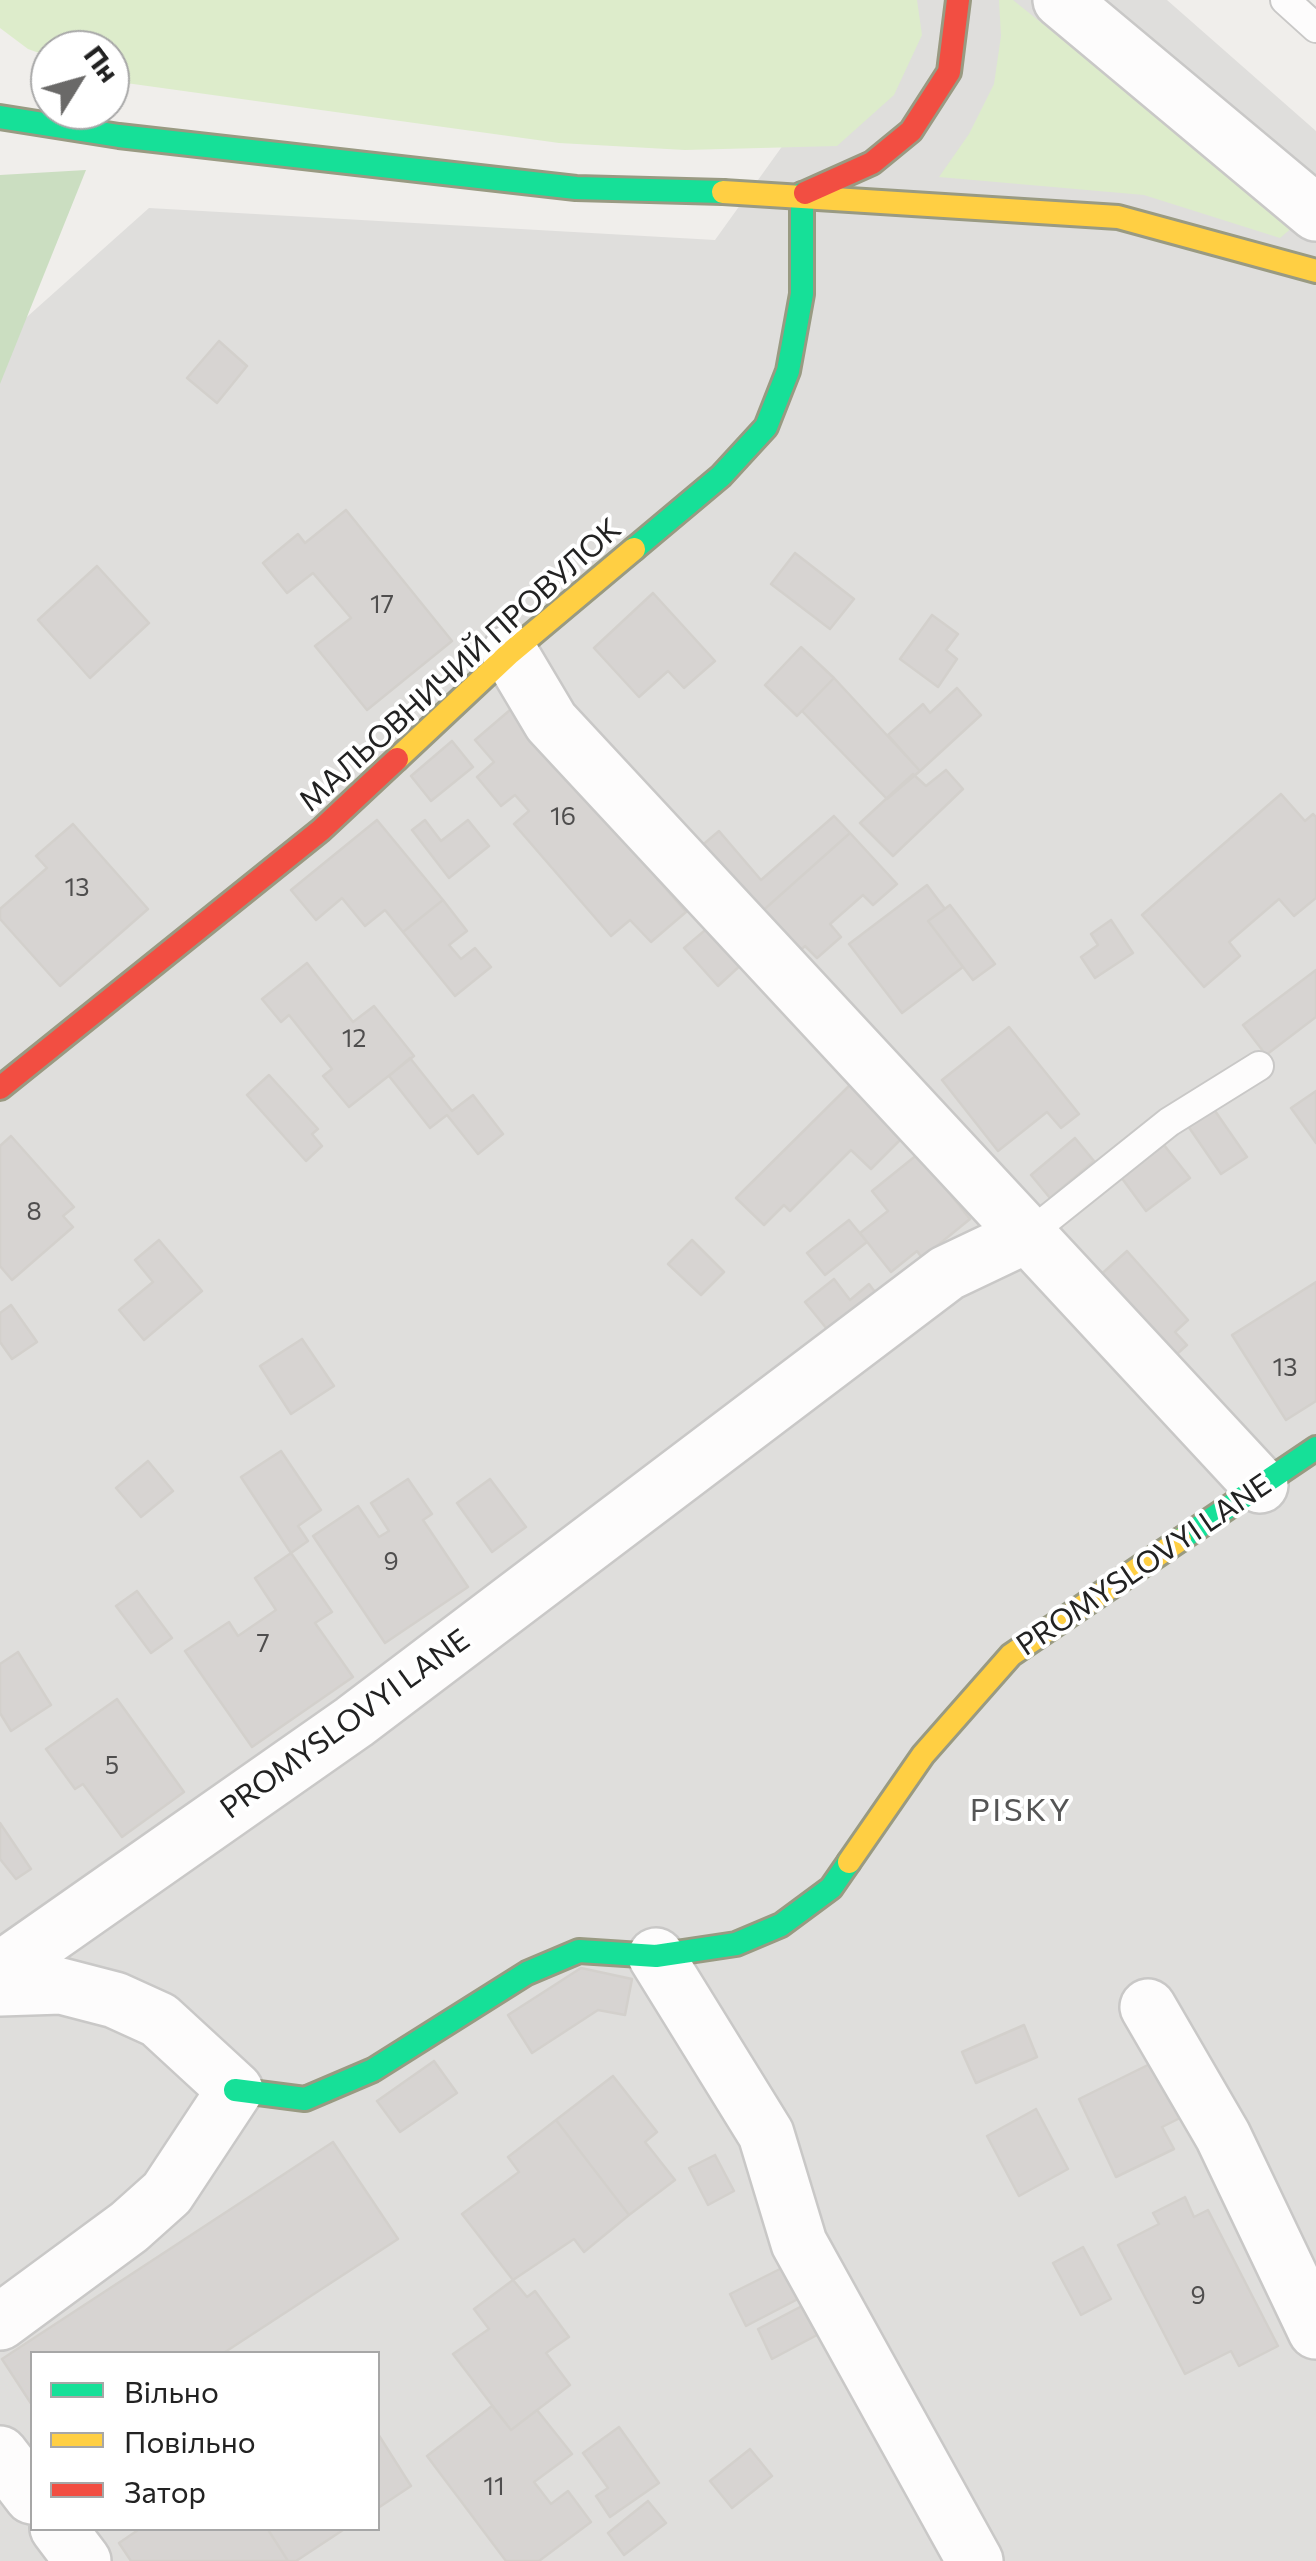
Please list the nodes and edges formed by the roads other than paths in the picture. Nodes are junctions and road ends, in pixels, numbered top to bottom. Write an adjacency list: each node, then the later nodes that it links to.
1 (958, 0): 6 (street)
2 (1061, 0): 7 (street)
3 (1285, 0): 4 (lane)
4 (1316, 28)
5 (0, 116): 6 (street)
6 (802, 194): 8 (street); 9 (street, МАЛЬОВНИЧИЙ ПРОВУЛОК)
7 (1316, 213)
8 (1316, 272)
9 (510, 652): 11 (street, МАЛЬОВНИЧИЙ ПРОВУЛОК); 12 (street)
10 (1259, 1066): 12 (lane)
11 (0, 1088)
12 (1030, 1234): 14 (street); 16 (street, PROMYSLOVYI LANE)
13 (1316, 1448): 14 (street, PROMYSLOVYI LANE)
14 (1260, 1485): 15 (street, PROMYSLOVYI LANE)
15 (656, 1956): 19 (street, PROMYSLOVYI LANE); 26 (street)
16 (0, 1970)
17 (0, 1988): 19 (street)
18 (1148, 2006): 21 (street)
19 (235, 2090): 20 (street)
20 (0, 2322)
21 (1316, 2331)
22 (0, 2454): 23 (street)
23 (30, 2493)
24 (60, 2531): 25 (street)
25 (83, 2561)
26 (976, 2561)

